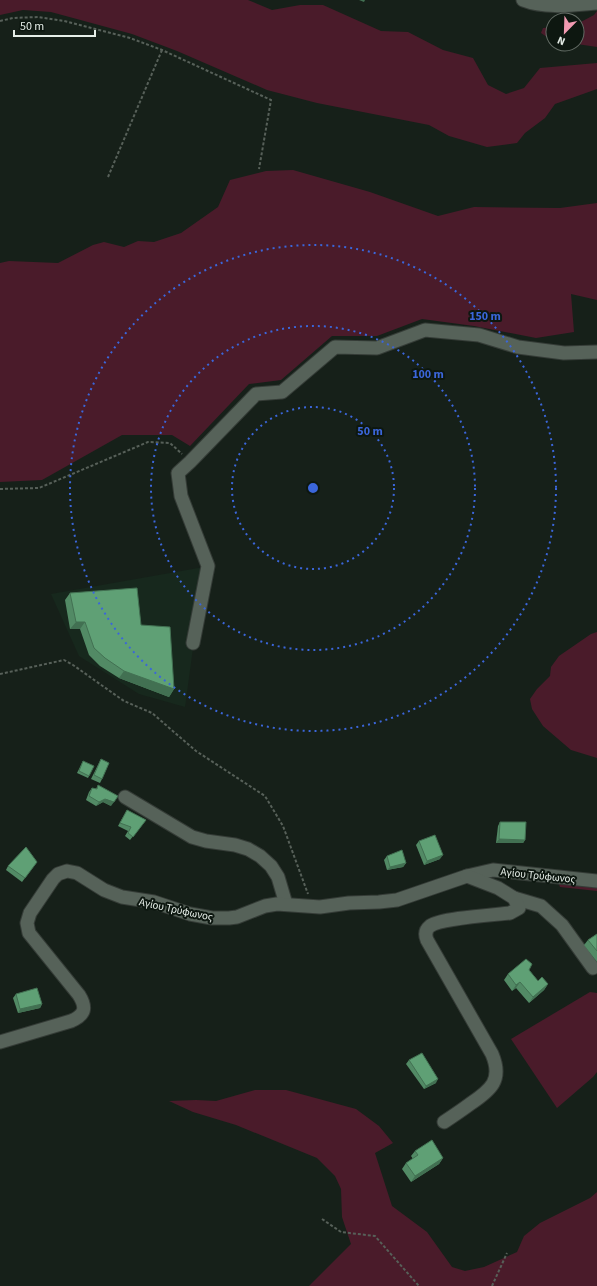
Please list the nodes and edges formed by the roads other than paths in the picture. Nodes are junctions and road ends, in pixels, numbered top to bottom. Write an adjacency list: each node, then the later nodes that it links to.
1 (523, 0): 2 (street)
2 (597, 3)
3 (597, 352): 4 (street)
4 (193, 643)
5 (125, 797): 9 (street)
6 (467, 876): 7 (street, Αγίου Τρύφωνος); 8 (street); 9 (street, Αγίου Τρύφωνος)
7 (597, 882)
8 (514, 898): 10 (street); 12 (street)
9 (286, 904): 11 (street, Αγίου Τρύφωνος)
10 (594, 968)
11 (0, 1042)
12 (444, 1122)

